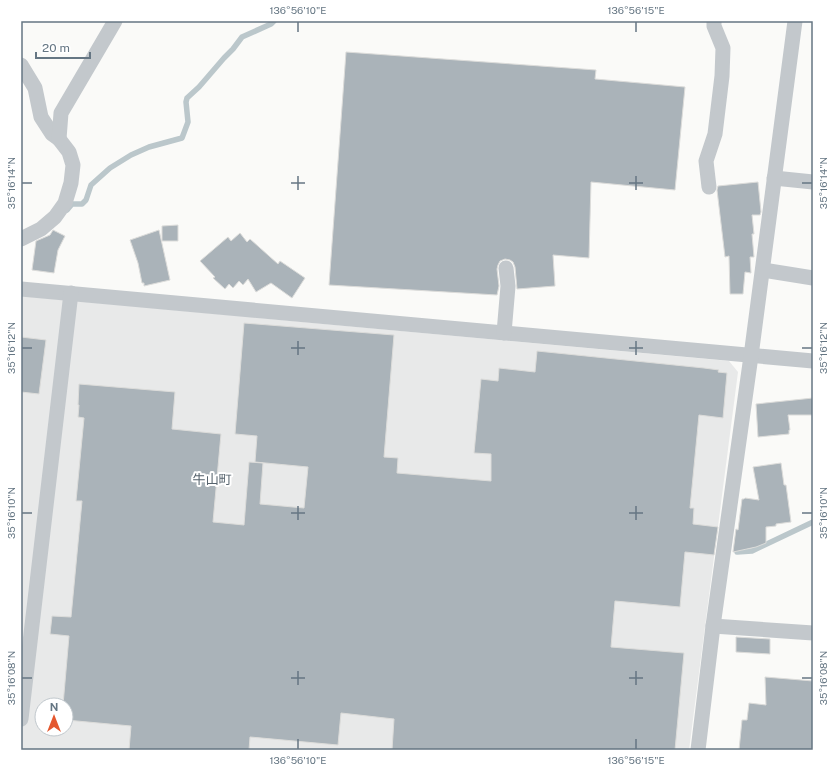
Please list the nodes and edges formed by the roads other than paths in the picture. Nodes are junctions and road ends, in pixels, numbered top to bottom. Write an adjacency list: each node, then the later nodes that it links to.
1 (115, 21): 5 (street)
2 (714, 21): 8 (street)
3 (795, 21): 6 (street)
4 (21, 65): 5 (street)
5 (59, 139): 9 (street)
6 (774, 178): 7 (street); 11 (street)
7 (813, 182)
8 (709, 187)
9 (21, 239)
10 (506, 268): 15 (street)
11 (762, 270): 12 (street); 16 (street)
12 (813, 278)
13 (21, 289): 14 (street)
14 (71, 293): 15 (street); 20 (street)
15 (504, 333): 16 (street)
16 (751, 356): 17 (street); 18 (street)
17 (813, 361)
18 (713, 626): 19 (street); 21 (street)
19 (813, 633)
20 (21, 719)
21 (698, 750)

